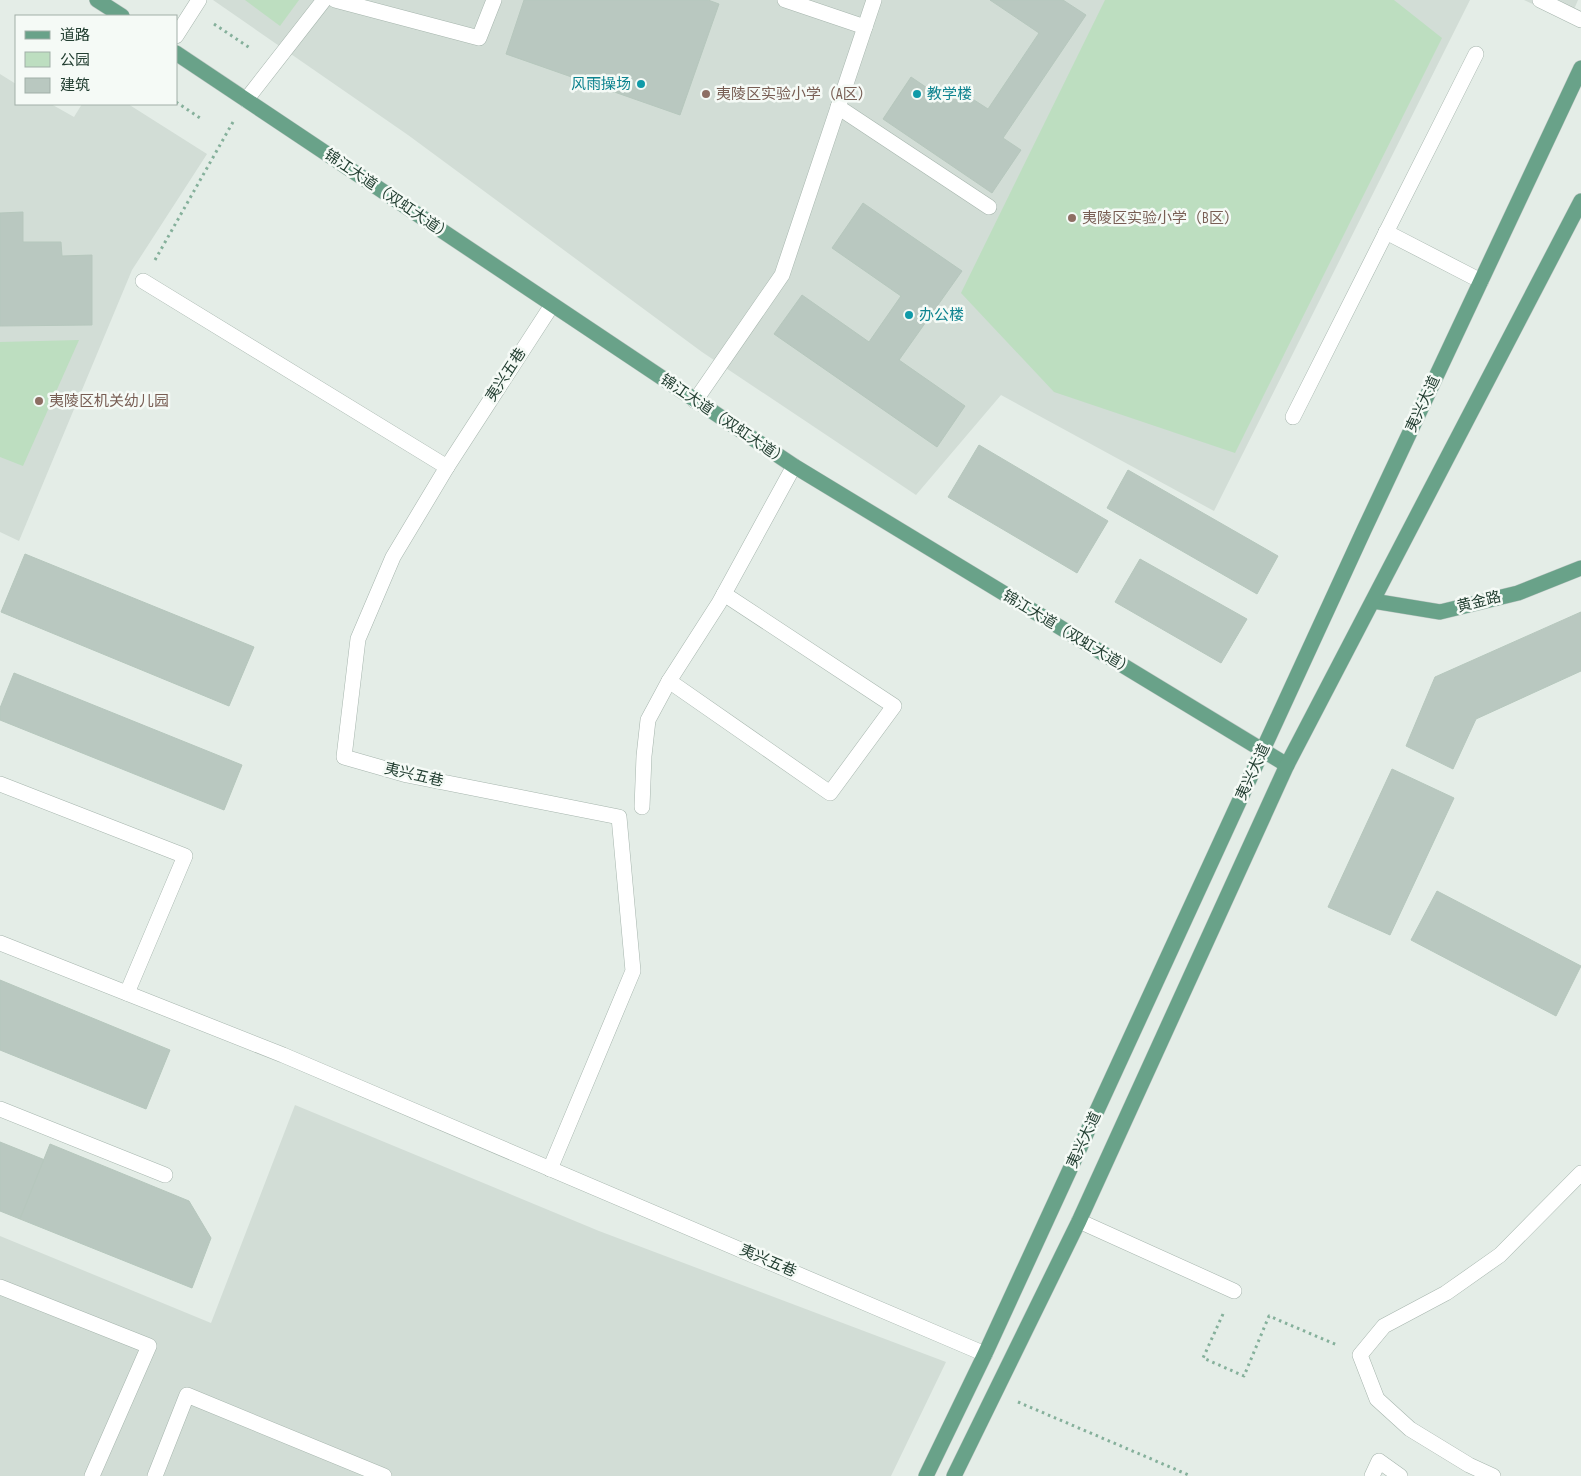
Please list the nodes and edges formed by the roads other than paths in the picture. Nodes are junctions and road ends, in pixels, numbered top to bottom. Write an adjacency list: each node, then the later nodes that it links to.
1 (97, 0): 9 (main road)
2 (199, 0): 12 (street)
3 (324, 0): 16 (street)
4 (335, 0): 5 (street)
5 (494, 0)
6 (785, 0): 11 (street)
7 (874, 0): 11 (street)
8 (1540, 0): 10 (street)
9 (120, 15)
10 (1581, 20)
11 (865, 27): 17 (street)
12 (178, 33)
13 (178, 53): 16 (main road, 锦江大道（双虹大道）)
14 (1476, 54): 20 (street)
15 (1581, 68): 21 (main road, 夷兴大道)
16 (246, 100): 23 (main road, 锦江大道（双虹大道）)
17 (838, 108): 19 (street); 24 (street)
18 (1581, 201): 30 (main road, 夷兴大道)
19 (989, 207)
20 (1386, 232): 21 (street); 25 (street)
21 (1481, 280): 32 (main road, 夷兴大道)
22 (142, 281): 27 (street)
23 (552, 304): 24 (main road, 锦江大道（双虹大道）); 27 (street, 夷兴五巷)
24 (694, 401): 26 (main road, 锦江大道（双虹大道）)
25 (1293, 417)
26 (794, 466): 29 (street); 32 (main road, 锦江大道（双虹大道）)
27 (447, 467): 39 (street, 夷兴五巷)
28 (1581, 568): 30 (main road, 黄金路)
29 (724, 594): 31 (street); 31 (street)
30 (1373, 601): 33 (main road, 夷兴大道)
31 (668, 681): 35 (street)
32 (1262, 752): 33 (main road, 锦江大道（双虹大道）); 45 (main road, 夷兴大道)
33 (1286, 765): 42 (main road, 夷兴大道)
34 (0, 784): 37 (street)
35 (642, 807)
36 (0, 943): 37 (street, 夷兴五巷)
37 (127, 993): 39 (street, 夷兴五巷)
38 (0, 1109): 41 (street)
39 (550, 1169): 45 (street, 夷兴五巷)
40 (1581, 1173): 53 (street)
41 (165, 1176)
42 (1079, 1221): 44 (street); 50 (main road, 夷兴大道)
43 (0, 1287): 46 (street)
44 (1234, 1290)
45 (985, 1354): 49 (main road, 夷兴大道)
46 (92, 1476)
47 (155, 1476): 48 (street)
48 (384, 1476)
49 (926, 1476)
50 (954, 1476)
51 (1372, 1476): 52 (street)
52 (1400, 1476)
53 (1493, 1476)

